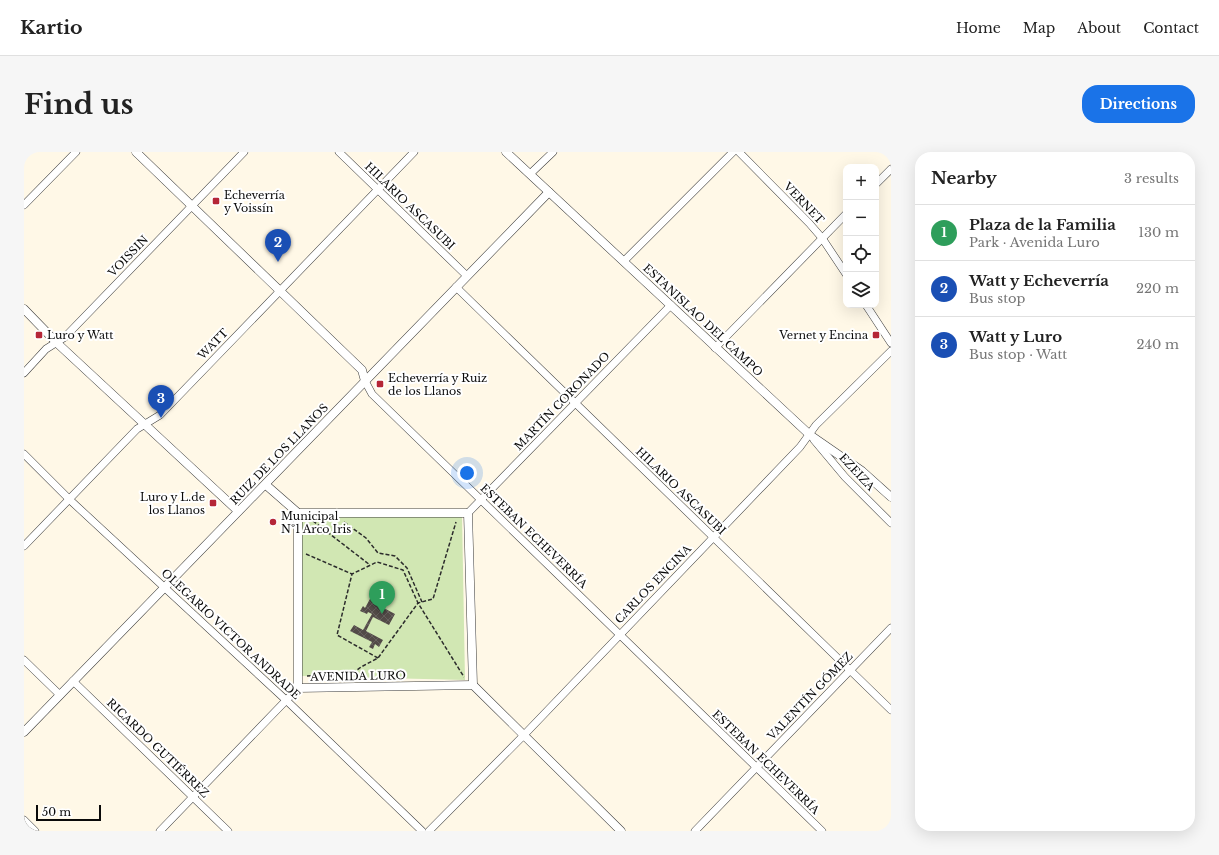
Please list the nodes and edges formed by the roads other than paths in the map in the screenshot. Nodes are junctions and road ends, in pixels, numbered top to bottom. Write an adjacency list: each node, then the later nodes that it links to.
1 (76, 152): 15 (street)
2 (136, 152): 16 (street, ESTEBAN ECHEVERRÍA)
3 (244, 152): 16 (street, VOISSIN)
4 (339, 152): 13 (street, HILARIO ASCASUBI)
5 (414, 152): 13 (street, WATT)
6 (506, 152): 11 (street, ESTANISLAO DEL CAMPO)
7 (553, 152): 11 (street)
8 (733, 152): 19 (street)
9 (739, 152): 18 (street, VERNET)
10 (891, 169): 12 (street)
11 (530, 174): 14 (street, ESTANISLAO DEL CAMPO)
12 (879, 181)
13 (378, 190): 21 (street, HILARIO ASCASUBI); 23 (street, WATT)
14 (549, 192): 19 (street, ESTANISLAO DEL CAMPO); 21 (street, RUIZ DE LOS LLANOS)
15 (24, 205)
16 (192, 206): 23 (street, ESTEBAN ECHEVERRÍA); 27 (street, VOISSIN)
17 (843, 217): 18 (street)
18 (822, 238): 20 (street, VERNET); 29 (street)
19 (624, 261): 24 (street, ESTANISLAO DEL CAMPO)
20 (845, 272)
21 (467, 276): 22 (street, RUIZ DE LOS LLANOS)
22 (456, 287): 32 (street, RUIZ DE LOS LLANOS); 33 (street, HILARIO ASCASUBI)
23 (280, 290): 32 (street, ESTEBAN ECHEVERRÍA); 34 (street, WATT)
24 (671, 305): 29 (street, ESTANISLAO DEL CAMPO); 33 (street, MARTÍN CORONADO)
25 (868, 308): 28 (street)
26 (24, 309): 27 (street)
27 (57, 343): 31 (street, VOISSIN); 34 (street)
28 (891, 343)
29 (715, 348): 35 (street, ESTANISLAO DEL CAMPO)
30 (890, 352): 35 (street, CARLOS ENCINA)
31 (24, 373)
32 (365, 381): 37 (street, RUIZ DE LOS LLANOS); 40 (street, ESTEBAN ECHEVERRÍA)
33 (575, 404): 40 (street, MARTÍN CORONADO); 45 (street, HILARIO ASCASUBI)
34 (145, 424): 39 (street, WATT); 41 (street)
35 (810, 435): 38 (street, ESTANISLAO DEL CAMPO); 44 (street, EZEIZA); 45 (street, CARLOS ENCINA)
36 (24, 454): 39 (street, OLEGARIO VICTOR ANDRADE)
37 (266, 485): 41 (street, RUIZ DE LOS LLANOS); 42 (street)
38 (891, 497)
39 (70, 500): 46 (street, WATT); 47 (street, OLEGARIO VICTOR ANDRADE)
40 (481, 500): 43 (street, MARTÍN CORONADO); 49 (street, ESTEBAN ECHEVERRÍA)
41 (238, 511): 47 (street, RUIZ DE LOS LLANOS)
42 (298, 513): 43 (street); 54 (street, AVENIDA LURO)
43 (468, 513): 53 (street)
44 (891, 523)
45 (714, 537): 49 (street, CARLOS ENCINA); 51 (street, HILARIO ASCASUBI)
46 (24, 546)
47 (165, 587): 52 (street, RUIZ DE LOS LLANOS); 56 (street, OLEGARIO VICTOR ANDRADE)
48 (891, 628): 51 (street, VALENTÍN GÓMEZ)
49 (620, 634): 59 (street, CARLOS ENCINA); 60 (street, ESTEBAN ECHEVERRÍA)
50 (24, 660): 55 (street)
51 (850, 670): 57 (street, HILARIO ASCASUBI); 60 (street, VALENTÍN GÓMEZ)
52 (73, 681): 55 (street, RUIZ DE LOS LLANOS); 61 (street, RICARDO GUTIÉRREZ)
53 (472, 686): 54 (street, AVENIDA LURO); 59 (street)
54 (298, 688): 56 (street)
55 (60, 694): 58 (street, RUIZ DE LOS LLANOS)
56 (287, 701): 61 (street); 66 (street, OLEGARIO VICTOR ANDRADE)
57 (891, 710)
58 (24, 732)
59 (524, 735): 67 (street, CARLOS ENCINA); 68 (street)
60 (757, 767): 69 (street, VALENTÍN GÓMEZ); 70 (street, ESTEBAN ECHEVERRÍA)
61 (193, 797): 64 (street); 65 (street, RICARDO GUTIÉRREZ)
62 (24, 820): 63 (street)
63 (35, 831)
64 (160, 831)
65 (228, 831)
66 (422, 831)
67 (429, 831)
68 (621, 831)
69 (695, 831)
70 (822, 831)

